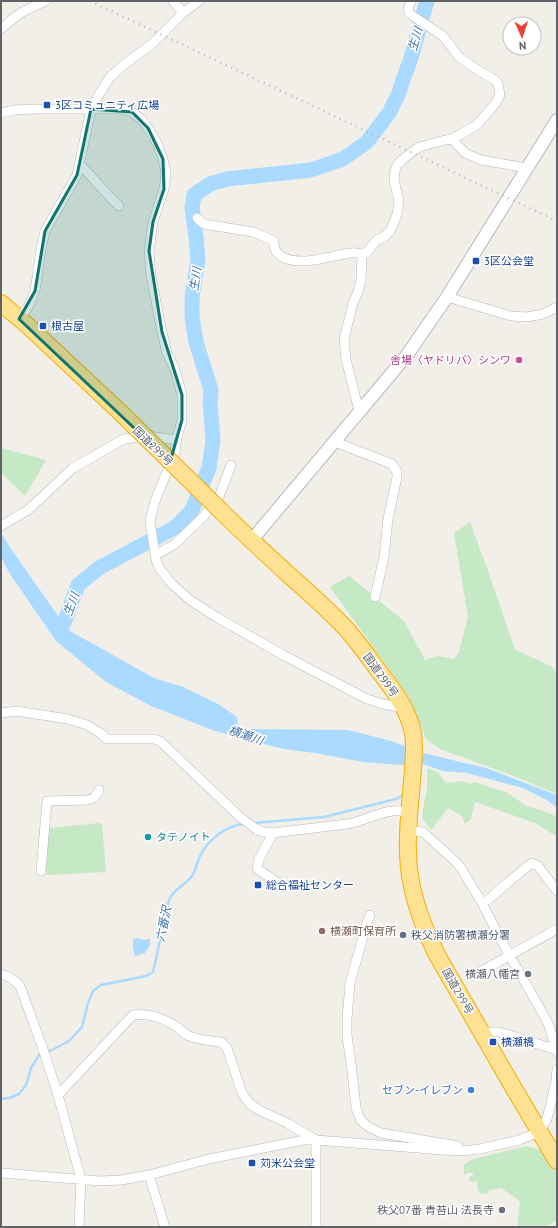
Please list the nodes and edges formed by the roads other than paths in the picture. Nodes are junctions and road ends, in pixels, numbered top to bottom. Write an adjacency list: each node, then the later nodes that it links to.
1 (46, 1): 6 (street)
2 (173, 1): 5 (street)
3 (200, 1): 5 (street)
4 (411, 1): 10 (street)
5 (183, 13): 7 (street)
6 (1, 29)
7 (91, 109): 8 (street); 11 (street); 21 (street)
8 (1, 113)
9 (557, 120): 12 (street)
10 (452, 140): 12 (street); 15 (street)
11 (80, 165): 13 (street); 19 (street)
12 (527, 168): 16 (street)
13 (119, 206)
14 (197, 218): 15 (street)
15 (362, 254): 20 (street)
16 (447, 297): 18 (street); 20 (street)
17 (1, 303): 19 (highway, 国道299号)
18 (557, 307)
19 (19, 319): 25 (highway, 国道299号, bridge)
20 (359, 411): 22 (street)
21 (177, 440): 24 (street); 26 (street)
22 (335, 442): 25 (street); 27 (street)
23 (231, 465): 26 (street)
24 (1, 526)
25 (251, 541): 28 (highway, 国道299号)
26 (154, 551): 28 (street)
27 (375, 597)
28 (404, 708): 31 (highway, 国道299号)
29 (1, 713): 33 (street)
30 (98, 790): 34 (street)
31 (410, 808): 32 (highway, 国道299号); 33 (street)
32 (408, 830): 37 (street); 43 (highway, 国道299号)
33 (273, 833): 35 (street)
34 (41, 871)
35 (284, 887)
36 (557, 891): 37 (street)
37 (482, 903): 40 (street)
38 (370, 915): 49 (street)
39 (557, 929): 40 (street)
40 (509, 955): 42 (street); 44 (street)
41 (1, 974): 46 (street)
42 (474, 976)
43 (483, 1035): 44 (street); 47 (highway, 国道299号)
44 (557, 1051)
45 (557, 1069): 47 (street)
46 (58, 1095): 48 (street); 53 (street)
47 (539, 1132): 49 (street); 50 (highway, 国道299号)
48 (316, 1140): 49 (street); 52 (street); 56 (street)
49 (463, 1151)
50 (557, 1161)
51 (1, 1173): 53 (street)
52 (149, 1175): 53 (street); 55 (street)
53 (81, 1179): 54 (street)
54 (80, 1227)
55 (165, 1227)
56 (316, 1227)

